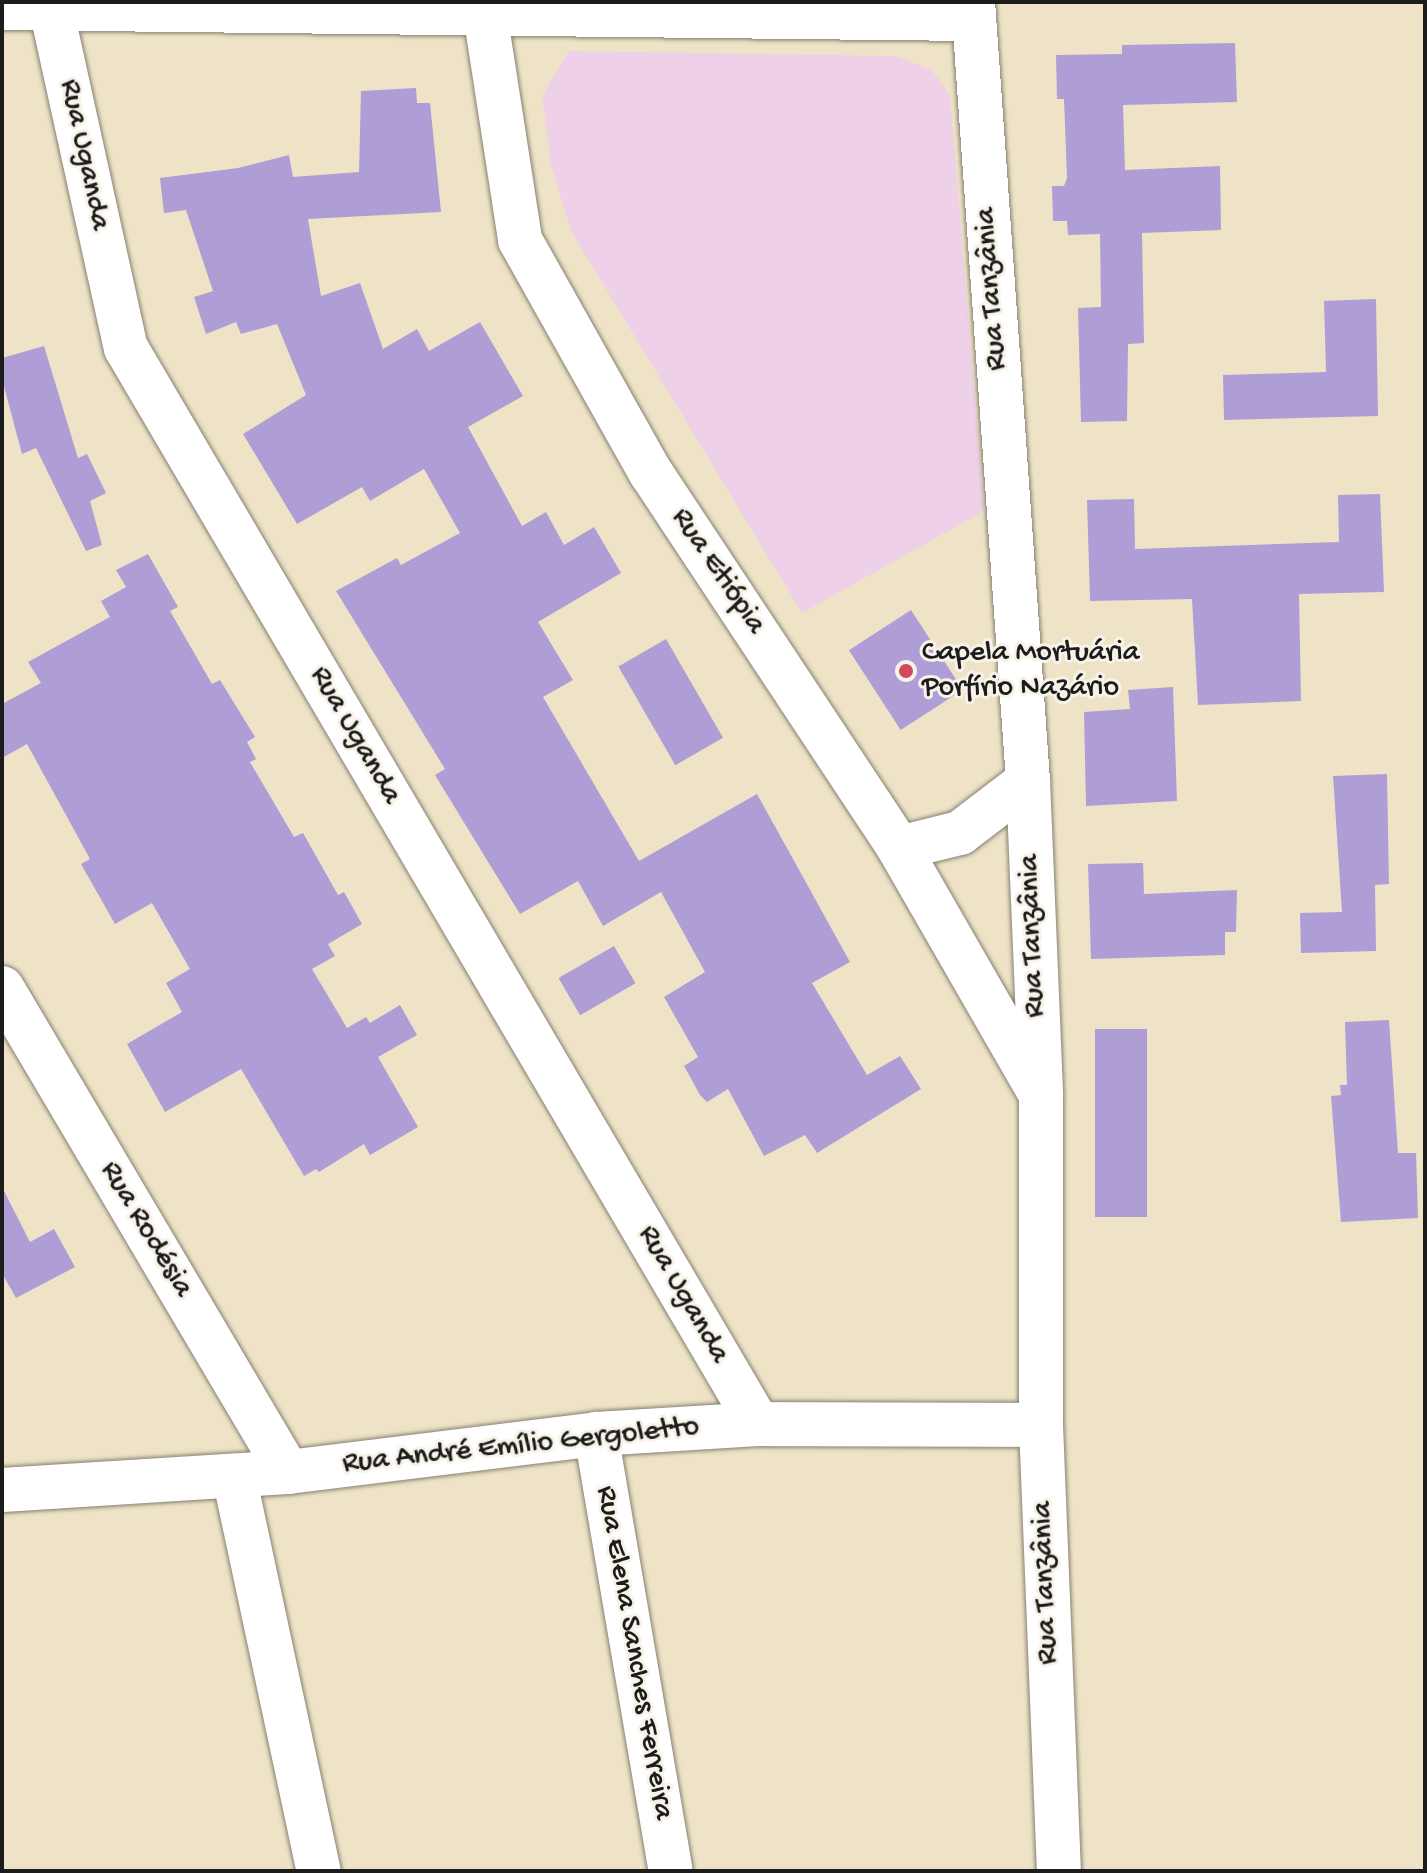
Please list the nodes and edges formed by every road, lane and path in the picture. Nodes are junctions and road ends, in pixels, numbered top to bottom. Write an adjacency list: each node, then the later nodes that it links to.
1 (2, 8): 2 (street)
2 (51, 8): 4 (street); 9 (street, Rua Uganda)
3 (973, 11): 4 (street); 5 (street, Rua Tanzânia)
4 (485, 13): 6 (street, Rua Etiópia)
5 (1028, 781): 6 (street); 8 (street, Rua Tanzânia)
6 (899, 848): 8 (street, Rua Etiópia)
7 (2, 988): 12 (street, Rua Rodésia)
8 (1041, 1096): 10 (street, Rua Tanzânia)
9 (758, 1424): 10 (street, Rua André Emílio Gergoletto); 11 (street, Rua André Emílio Gergoletto)
10 (1041, 1425): 17 (street, Rua Tanzânia)
11 (596, 1434): 12 (street, Rua André Emílio Gergoletto); 16 (street, Rua Elena Sanches Ferreira)
12 (288, 1472): 13 (street, Rua André Emílio Gergoletto)
13 (234, 1476): 14 (street, Rua André Emílio Gergoletto); 15 (street)
14 (2, 1490)
15 (319, 1871)
16 (671, 1871)
17 (1059, 1871)

